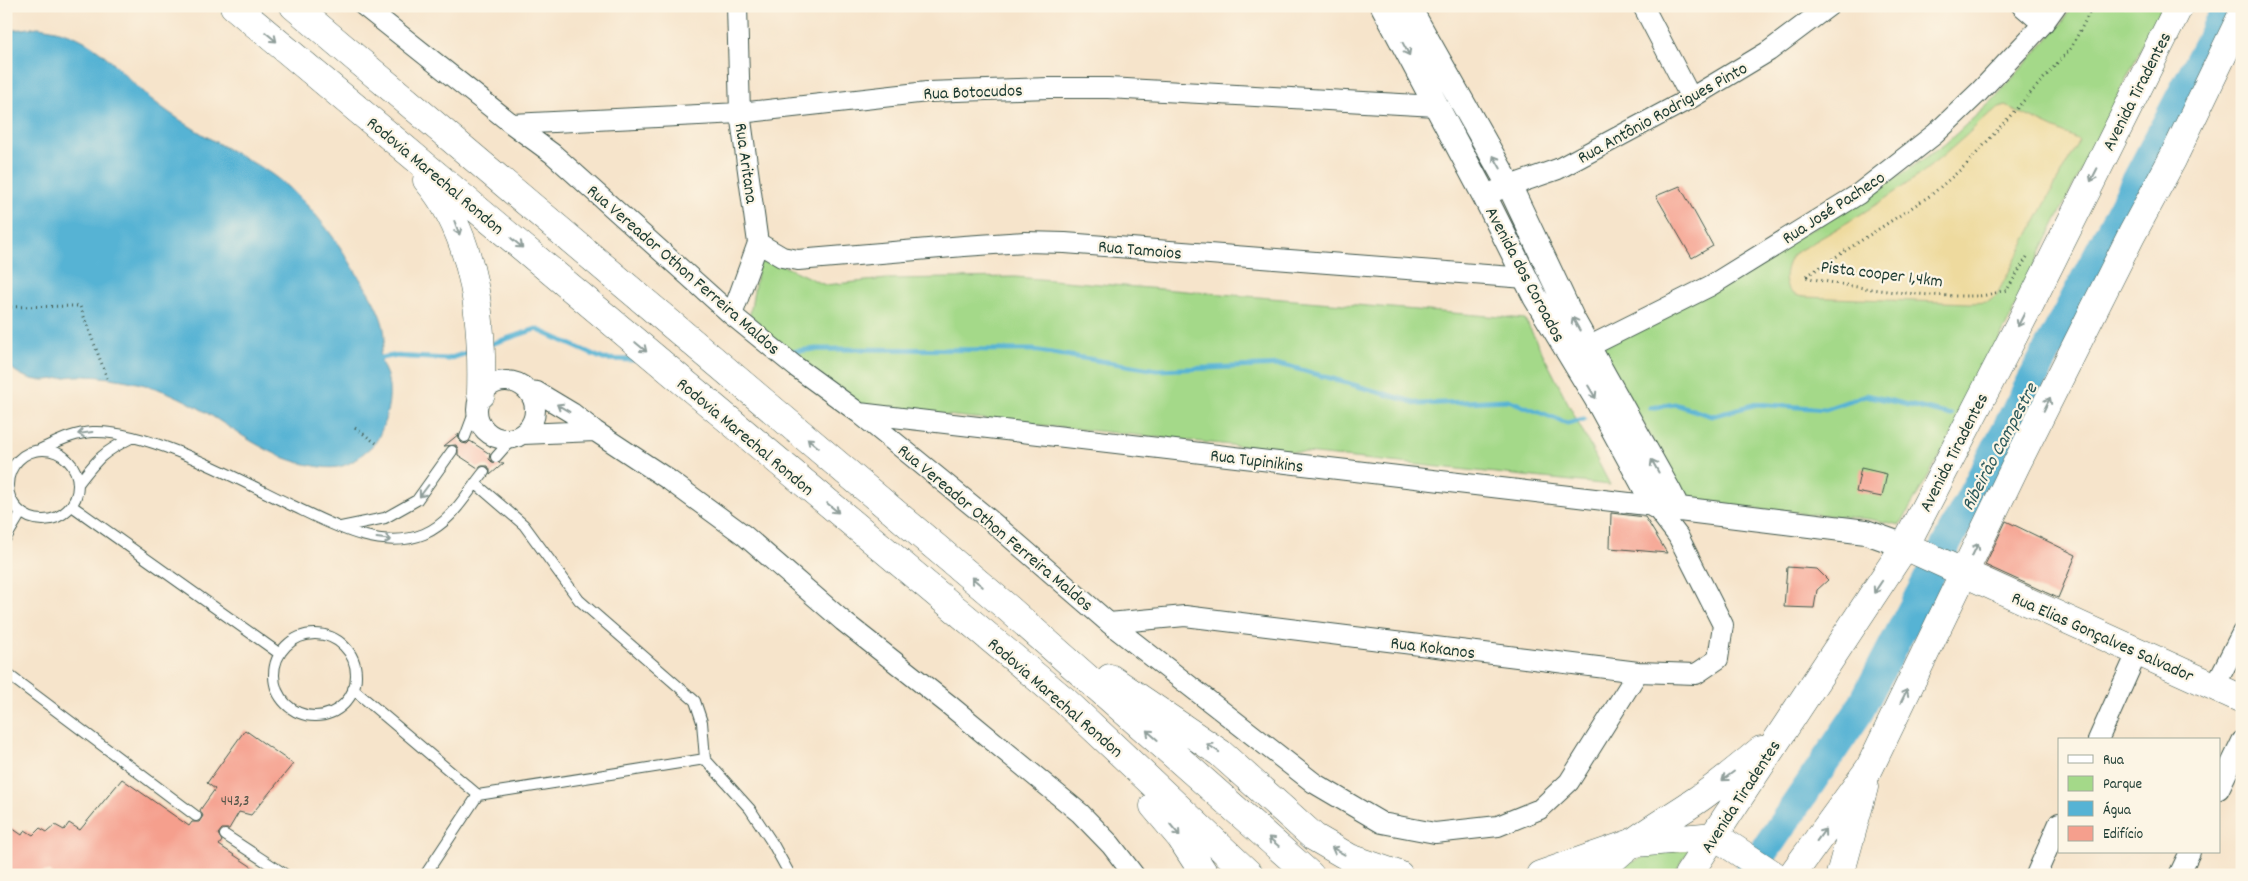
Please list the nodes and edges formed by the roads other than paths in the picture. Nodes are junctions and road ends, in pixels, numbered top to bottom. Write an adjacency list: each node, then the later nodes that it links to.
1 (234, 6): 16 (main road, Rodovia Marechal Rondon, one-way to 16)
2 (294, 6): 45 (main road, Rodovia Marechal Rondon, one-way to 2)
3 (364, 6): 18 (street, Rua Vereador Othon Ferreira Maldos)
4 (737, 6): 17 (street, Rua Aritana)
5 (1383, 6): 15 (street, Avenida dos Coroados, one-way to 15)
6 (1408, 6): 19 (street, Avenida dos Coroados, one-way to 6)
7 (1643, 6): 14 (street)
8 (1829, 6): 14 (street, Rua Antônio Rodrigues Pinto)
9 (2022, 6): 13 (street)
10 (2056, 6): 13 (street, Rua José Pacheco)
11 (2178, 6): 43 (main road, Avenida Tiradentes, one-way to 43)
12 (2242, 15): 44 (main road, one-way to 12)
13 (2044, 24): 24 (street, Rua José Pacheco)
14 (1691, 98): 19 (street, Rua Antônio Rodrigues Pinto)
15 (1436, 106): 17 (street, Rua Botocudos); 20 (street, Avenida dos Coroados)
16 (360, 111): 26 (main road, one-way to 26); 56 (main road, Rodovia Marechal Rondon, one-way to 56)
17 (740, 113): 18 (street, Rua Botocudos); 21 (street, Rua Aritana)
18 (512, 124): 23 (street, Rua Vereador Othon Ferreira Maldos)
19 (1510, 185): 20 (street, Rua Antônio Rodrigues Pinto); 24 (street, Avenida dos Coroados, one-way to 19)
20 (1484, 195): 22 (street, Avenida dos Coroados)
21 (758, 243): 22 (street, Rua Tamoios); 23 (street, Rua Aritana)
22 (1526, 278): 24 (street, Avenida dos Coroados)
23 (732, 315): 27 (street, Rua Vereador Othon Ferreira Maldos)
24 (1579, 351): 39 (street, Avenida dos Coroados)
25 (529, 391): 26 (street); 28 (street, one-way to 25); 30 (street)
26 (479, 400): 30 (street); 31 (lane)
27 (859, 413): 39 (street, Rua Tupinikins); 46 (street, Rua Vereador Othon Ferreira Maldos)
28 (595, 431): 30 (street); 73 (street)
29 (134, 436): 32 (lane, one-way to 32); 37 (lane); 41 (lane)
30 (518, 437): 34 (lane)
31 (465, 438)
32 (39, 450): 37 (lane); 40 (lane)
33 (452, 451): 41 (lane, one-way to 41)
34 (496, 457)
35 (484, 472): 36 (lane)
36 (475, 483): 41 (lane, one-way to 36); 60 (lane)
37 (78, 484): 38 (lane)
38 (72, 506): 40 (lane); 50 (lane)
39 (1666, 508): 43 (street); 47 (street, Avenida dos Coroados)
40 (21, 513): 42 (lane)
41 (337, 527)
42 (6, 538)
43 (1907, 548): 44 (main road); 57 (main road, Avenida Tiradentes, one-way to 57)
44 (1960, 573): 49 (main road, Rua Elias Gonçalves Salvador); 61 (main road, one-way to 44)
45 (1009, 609): 76 (main road, Rodovia Marechal Rondon, one-way to 45); 77 (main road, one-way to 45)
46 (1109, 623): 51 (street, Rua Kokanos); 51 (street, Rua Vereador Othon Ferreira Maldos)
47 (1723, 625): 51 (street, Rua Kokanos)
48 (2242, 633): 53 (street)
49 (2137, 653): 53 (main road, Rua Elias Gonçalves Salvador); 58 (street)
50 (280, 654): 54 (lane); 54 (lane)
51 (1638, 672)
52 (6, 673): 64 (lane)
53 (2216, 686): 55 (main road, Rua Elias Gonçalves Salvador)
54 (353, 689): 63 (lane)
55 (2242, 699)
56 (1064, 700): 74 (main road, one-way to 74); 75 (main road, Rodovia Marechal Rondon)
57 (1779, 734): 67 (main road, Avenida Tiradentes); 68 (main road, one-way to 68)
58 (2099, 738)
59 (2242, 741): 62 (street)
60 (705, 759): 63 (lane); 72 (lane)
61 (1869, 769): 82 (main road, one-way to 61); 83 (main road)
62 (2220, 787)
63 (478, 795): 71 (lane)
64 (196, 816)
65 (2058, 825): 84 (street)
66 (225, 835): 70 (lane)
67 (1717, 837): 68 (main road); 80 (main road, Avenida Tiradentes); 81 (main road)
68 (1629, 844): 78 (main road); 79 (main road)
69 (2189, 854): 85 (street)
70 (286, 875)
71 (425, 875)
72 (790, 875)
73 (1134, 875)
74 (1205, 875)
75 (1250, 875)
76 (1310, 875)
77 (1399, 875)
78 (1540, 875)
79 (1598, 875)
80 (1688, 875)
81 (1774, 875)
82 (1792, 875)
83 (1840, 875)
84 (2036, 875)
85 (2179, 875)

